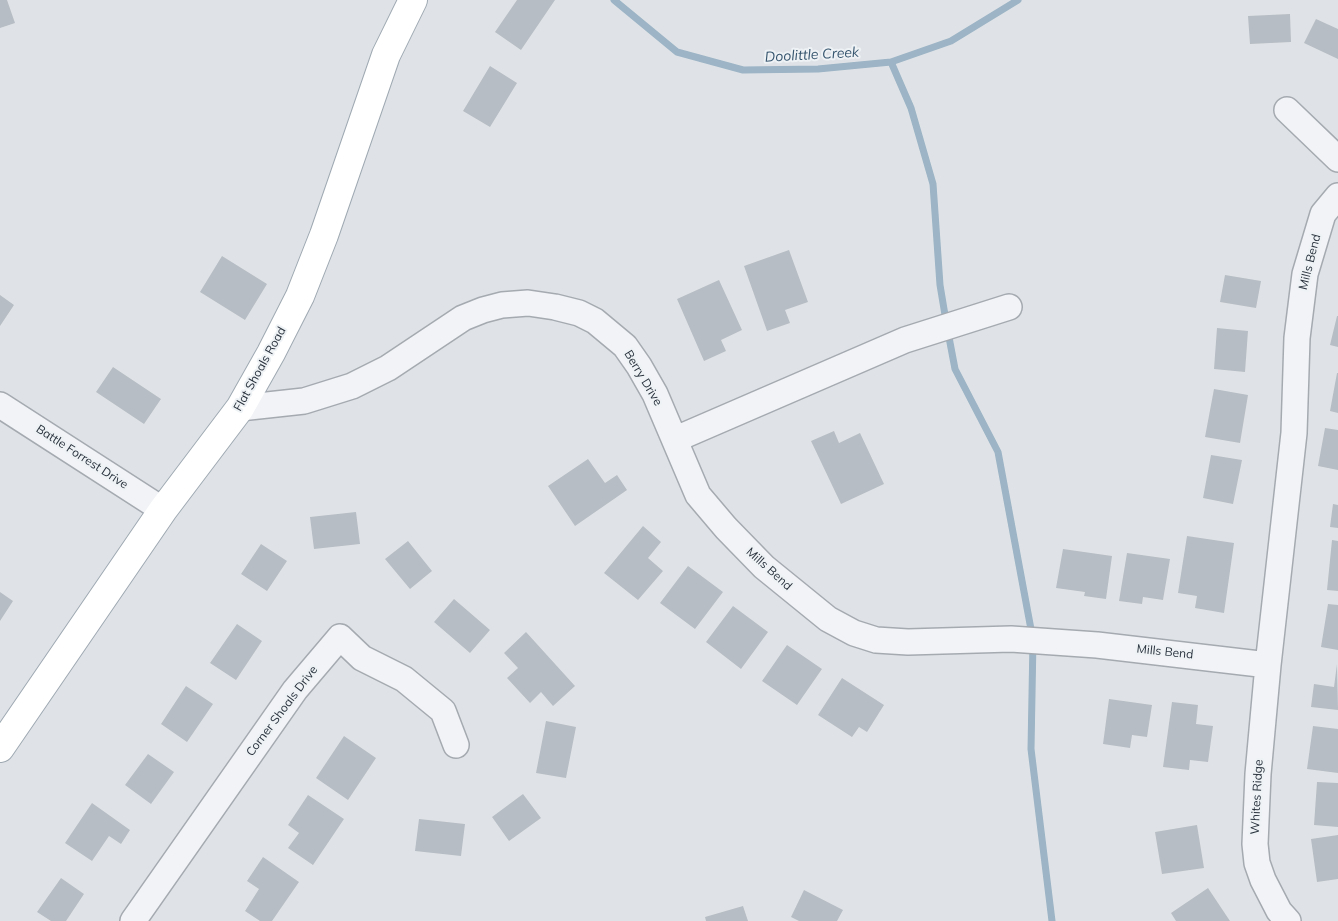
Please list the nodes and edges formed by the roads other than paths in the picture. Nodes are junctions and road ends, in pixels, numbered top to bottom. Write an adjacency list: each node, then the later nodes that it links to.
1 (413, 0): 7 (main road, Flat Shoals Road)
2 (1287, 110): 3 (street)
3 (1338, 159)
4 (1338, 196): 10 (street, Mills Bend)
5 (1009, 307): 8 (street)
6 (0, 405): 9 (street, Battle Forrest Drive)
7 (240, 408): 8 (street, Berry Drive); 9 (main road, Flat Shoals Road)
8 (676, 439): 10 (street, Mills Bend)
9 (163, 510): 12 (main road, Flat Shoals Road)
10 (1268, 665): 14 (street, Whites Ridge)
11 (456, 745): 13 (street, Corner Shoals Drive)
12 (0, 748)
13 (132, 921)
14 (1288, 921)

